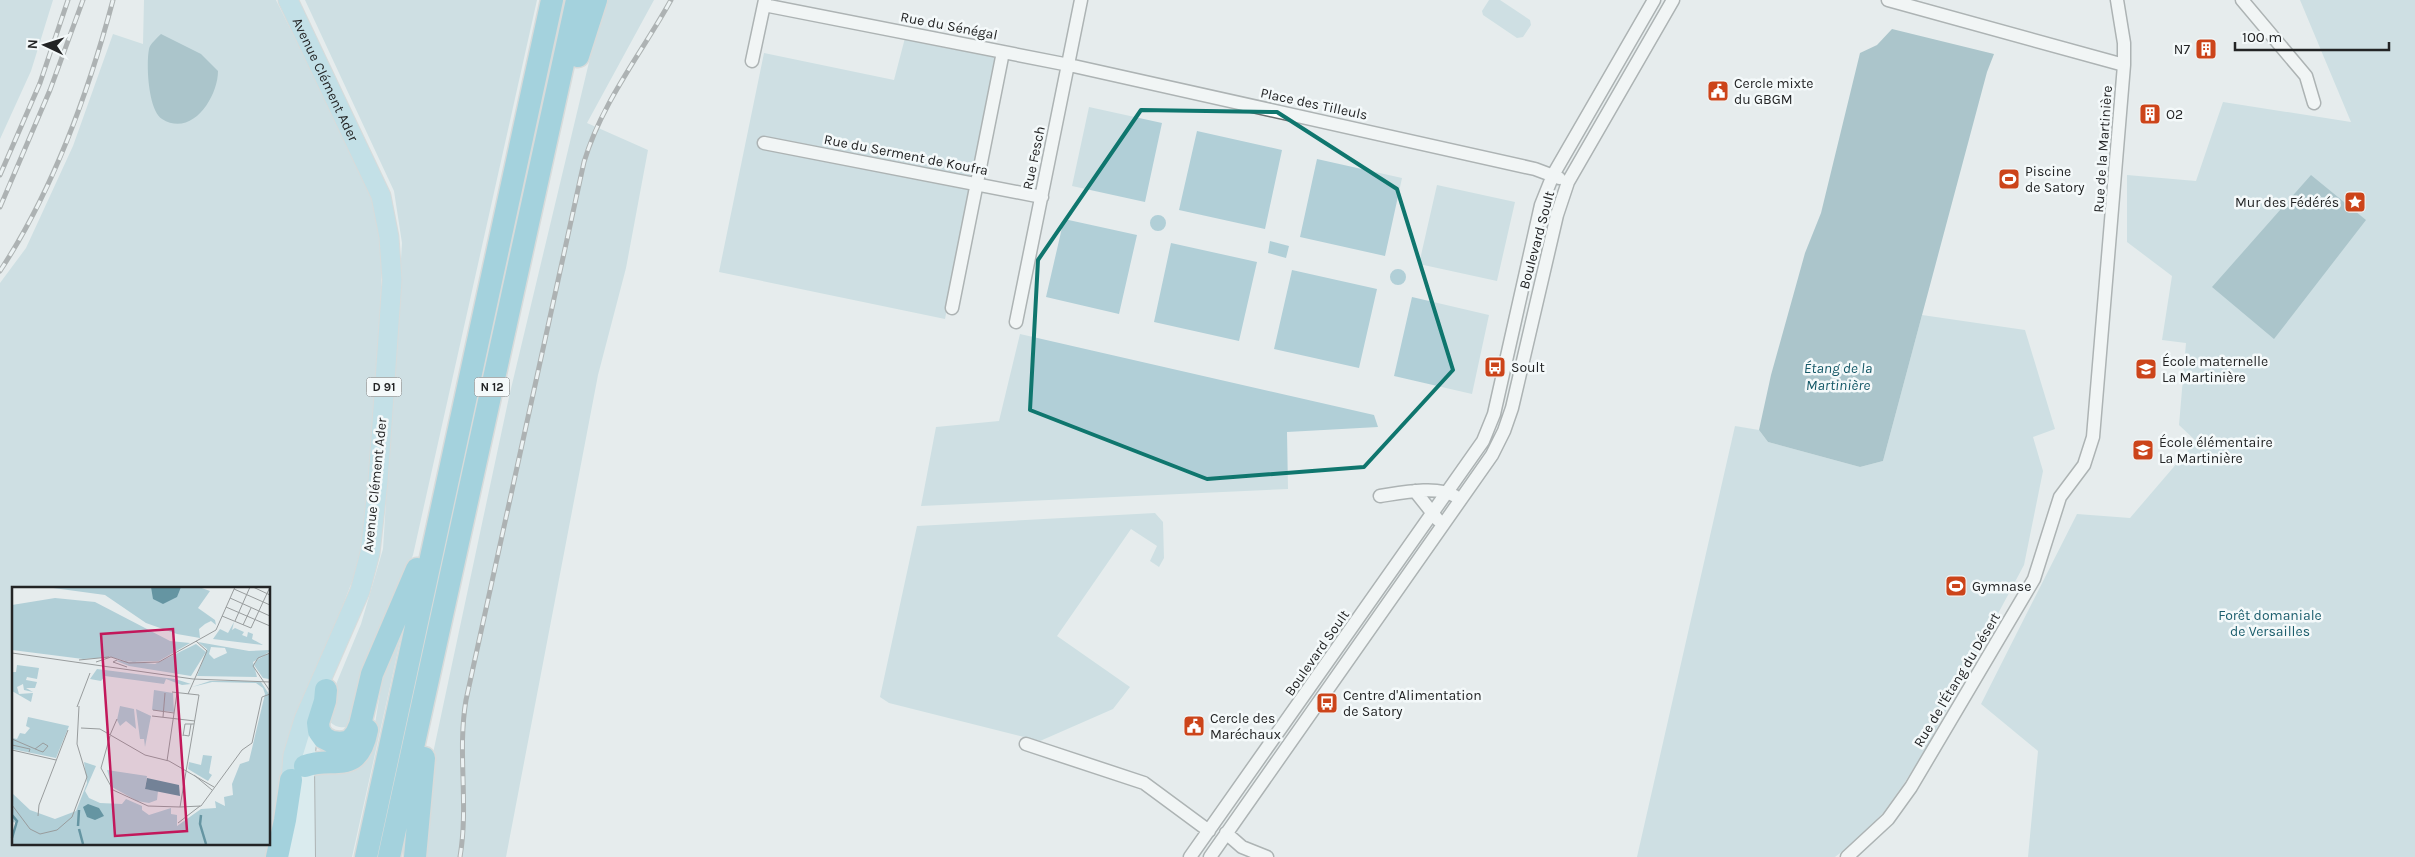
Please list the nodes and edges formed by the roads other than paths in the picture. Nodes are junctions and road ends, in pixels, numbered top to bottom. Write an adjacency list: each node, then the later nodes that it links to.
1 (288, 0): 40 (main road, Avenue Clément Ader / D 91)
2 (297, 0): 37 (main road, Avenue Clément Ader / D 91)
3 (552, 0): 35 (highway, N 12)
4 (577, 0): 17 (highway, N 12)
5 (596, 0): 17 (highway)
6 (1081, 0): 15 (street, Rue Fesch)
7 (1654, 0): 20 (street, Boulevard Soult)
8 (1673, 0): 21 (street, Boulevard Soult)
9 (1888, 0): 16 (street)
10 (2117, 0): 16 (street, Rue de la Martinière)
11 (2242, 0): 18 (street)
12 (764, 2): 13 (street, Rue du Sénégal); 14 (street)
13 (1003, 52): 15 (street, Rue du Sénégal); 22 (street)
14 (752, 61)
15 (1069, 65): 20 (street, Place des Tilleuls); 23 (street, Rue Fesch)
16 (2124, 65): 28 (street, Rue de la Martinière)
17 (560, 80): 38 (highway, N 12)
18 (2314, 104)
19 (764, 143): 22 (street, Rue du Serment de Koufra)
20 (1553, 175): 21 (street, Place des Tilleuls); 24 (street, Boulevard Soult)
21 (1568, 182): 25 (street, Boulevard Soult)
22 (977, 184): 23 (street, Rue du Serment de Koufra); 26 (street)
23 (1042, 197): 27 (street, Rue Fesch)
24 (1526, 270): 25 (street); 30 (street, Boulevard Soult)
25 (1543, 273): 32 (street, Boulevard Soult)
26 (952, 308)
27 (1016, 322)
28 (2077, 475): 52 (street, Rue de l'Étang du Désert)
29 (1414, 491): 30 (street); 31 (street); 33 (street)
30 (1449, 492): 32 (street); 33 (street, Boulevard Soult)
31 (1380, 496)
32 (1461, 500): 34 (street, Boulevard Soult)
33 (1433, 515): 34 (street); 41 (street, Boulevard Soult)
34 (1446, 522): 42 (street, Boulevard Soult)
35 (430, 557): 36 (highway); 46 (highway, N 12)
36 (381, 656): 37 (highway); 40 (highway)
37 (326, 690): 40 (main road, Avenue Clément Ader / D 91)
38 (424, 694): 47 (highway, N 12); 48 (highway)
39 (1026, 744): 41 (street)
40 (298, 773): 43 (highway); 44 (main road, Avenue Clément Ader / D 91); 45 (main road, Avenue Clément Ader / D 91)
41 (1209, 831): 49 (street, Boulevard Soult)
42 (1226, 833): 50 (street, Boulevard Soult); 51 (street)
43 (277, 857)
44 (292, 857)
45 (306, 857)
46 (366, 857)
47 (389, 857)
48 (415, 857)
49 (1190, 857)
50 (1210, 857)
51 (1267, 857)
52 (1847, 857)

